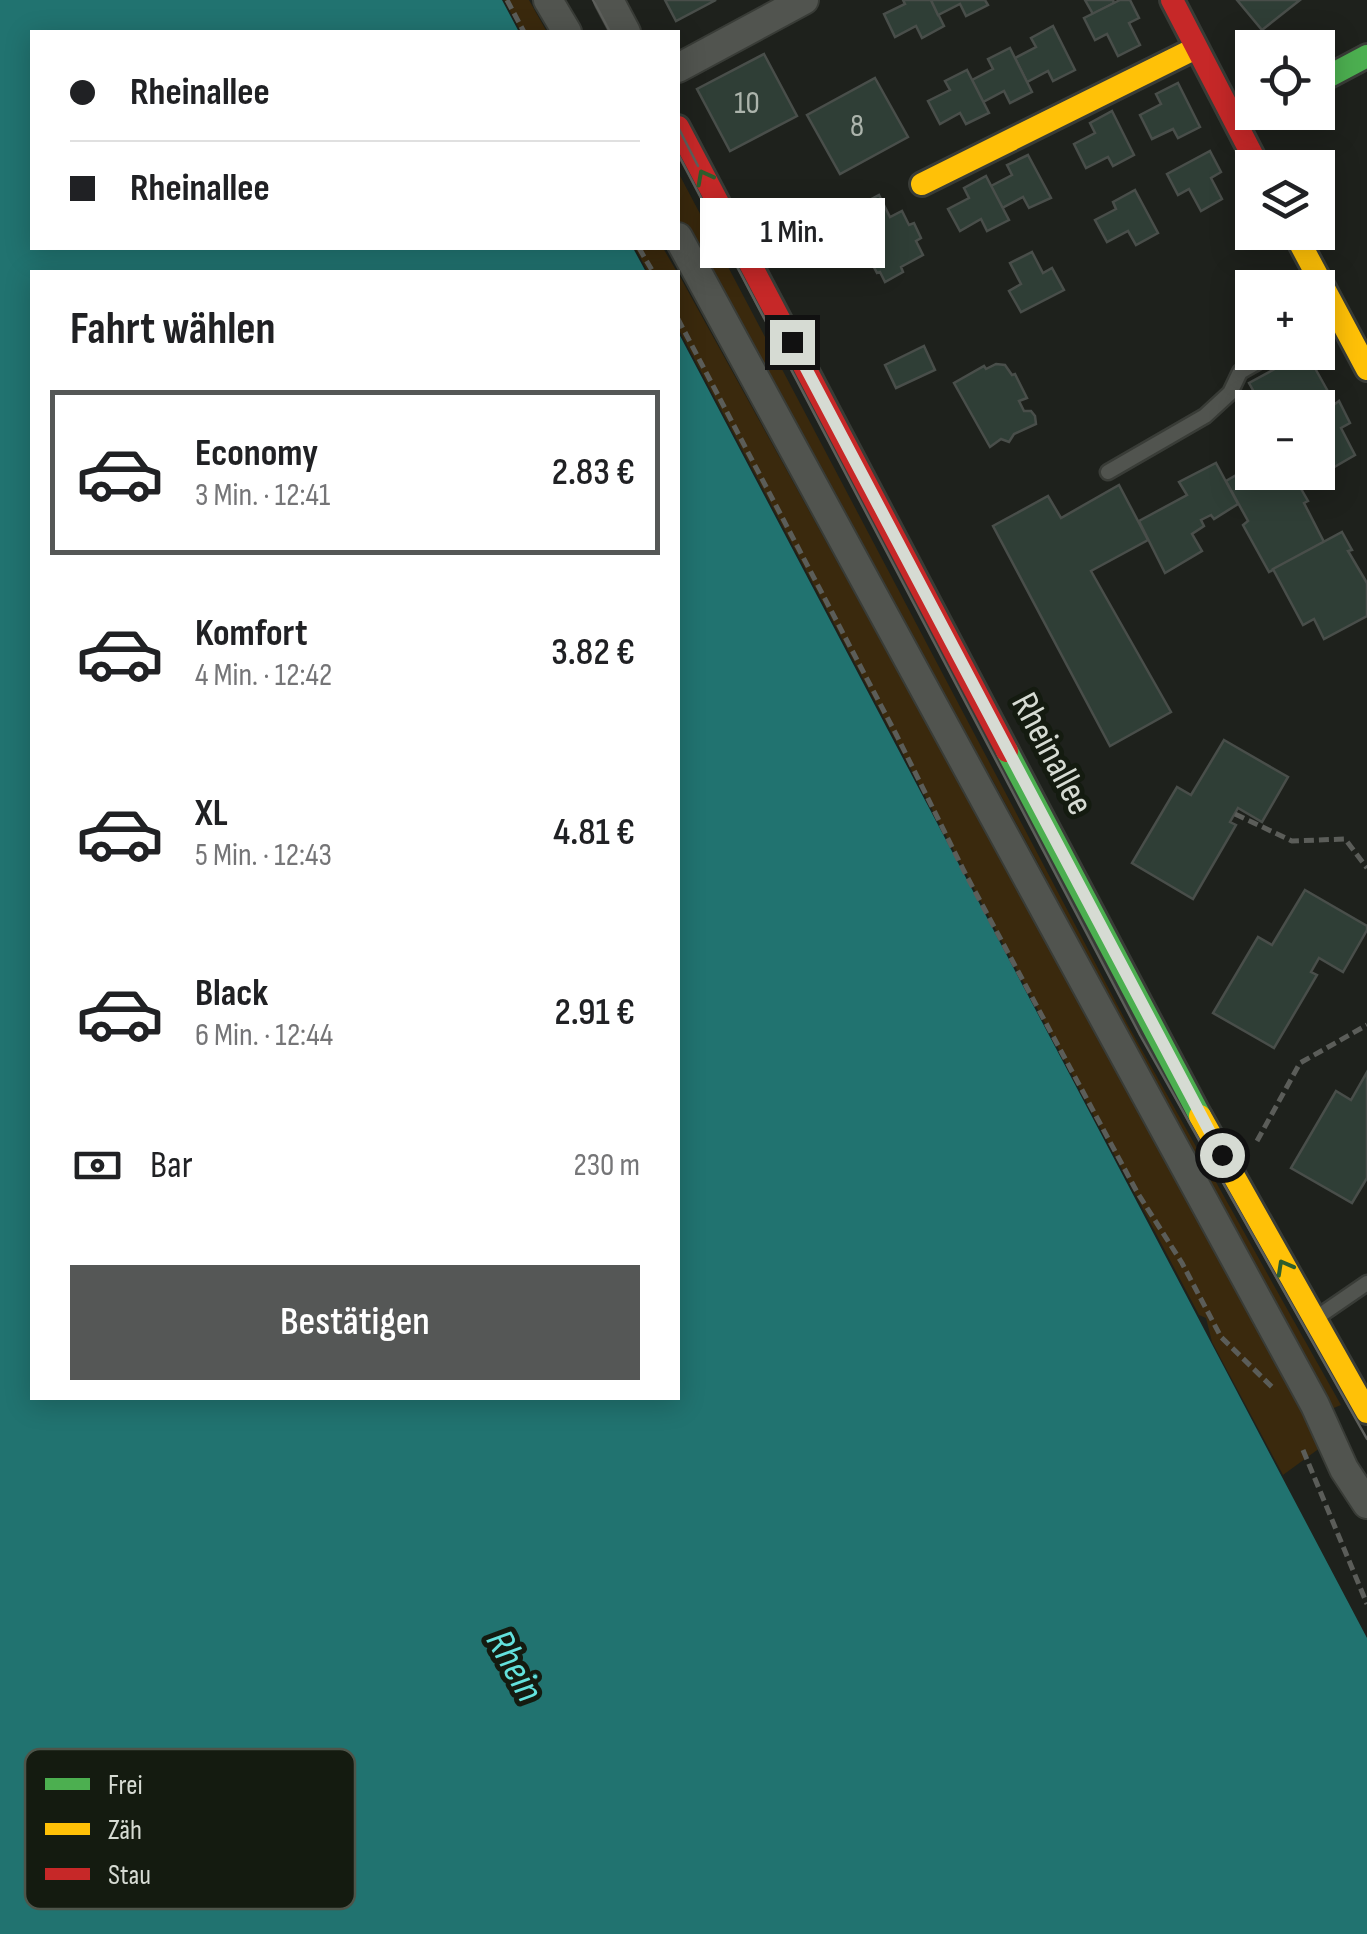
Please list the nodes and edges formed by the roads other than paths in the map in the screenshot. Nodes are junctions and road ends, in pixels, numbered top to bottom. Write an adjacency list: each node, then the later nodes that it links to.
1 (548, 0): 5 (street)
2 (609, 0): 6 (street)
3 (1172, 0): 7 (street)
4 (799, 1): 9 (street)
5 (566, 30)
6 (625, 30)
7 (1196, 48): 11 (street); 13 (street)
8 (1367, 56): 10 (street)
9 (680, 67)
10 (1335, 73)
11 (1235, 122)
12 (680, 132): 20 (street, Rheinallee, one-way to 12)
13 (922, 184)
14 (680, 241): 22 (street)
15 (1302, 250): 16 (street)
16 (1367, 369)
17 (1244, 370): 18 (lane)
18 (1108, 472)
19 (1367, 1283): 20 (lane)
20 (1314, 1320): 21 (street, Rheinallee)
21 (1367, 1412)
22 (1357, 1467): 23 (street)
23 (1367, 1504)

